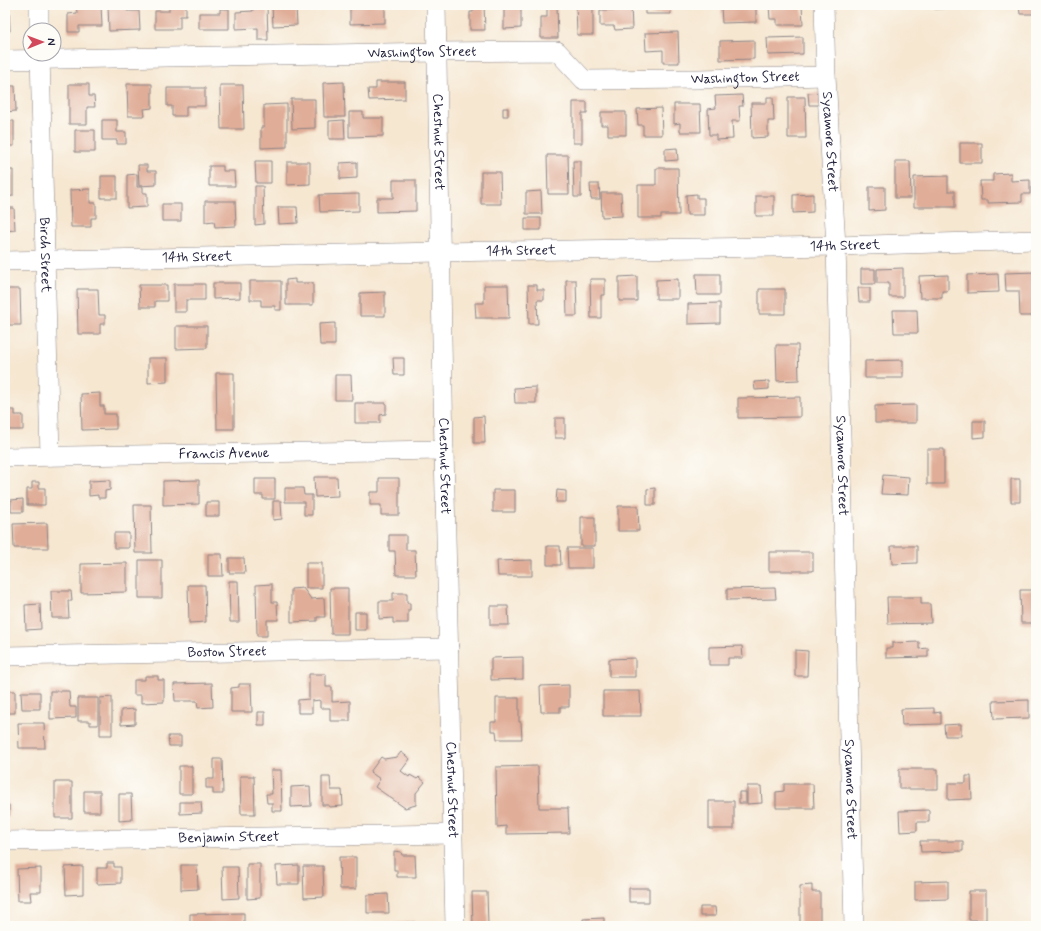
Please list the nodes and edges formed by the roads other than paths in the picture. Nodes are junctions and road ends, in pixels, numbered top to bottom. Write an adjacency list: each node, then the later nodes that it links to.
1 (39, 5): 4 (street)
2 (436, 5): 5 (street, Chestnut Street)
3 (824, 5): 10 (street, Sycamore Street)
4 (39, 22)
5 (437, 52): 6 (street, Washington Street); 10 (street, Washington Street); 13 (street, Chestnut Street)
6 (62, 57)
7 (22, 59): 8 (street, Washington Street)
8 (5, 60)
9 (40, 62): 15 (street, Birch Street)
10 (826, 76): 12 (street, Sycamore Street)
11 (1036, 240): 12 (street, 14th Street)
12 (836, 246): 13 (street, 14th Street); 24 (street, Sycamore Street)
13 (440, 252): 15 (street, 14th Street); 16 (street, Chestnut Street)
14 (5, 261): 15 (street, 14th Street)
15 (45, 261): 17 (street, Birch Street)
16 (444, 450): 17 (street, Francis Avenue); 19 (street, Chestnut Street)
17 (50, 456): 18 (street, Francis Avenue)
18 (5, 457)
19 (449, 648): 20 (street, Boston Street); 21 (street, Chestnut Street)
20 (5, 656)
21 (453, 834): 22 (street, Benjamin Street); 23 (street, Chestnut Street)
22 (5, 841)
23 (455, 926)
24 (854, 926)

